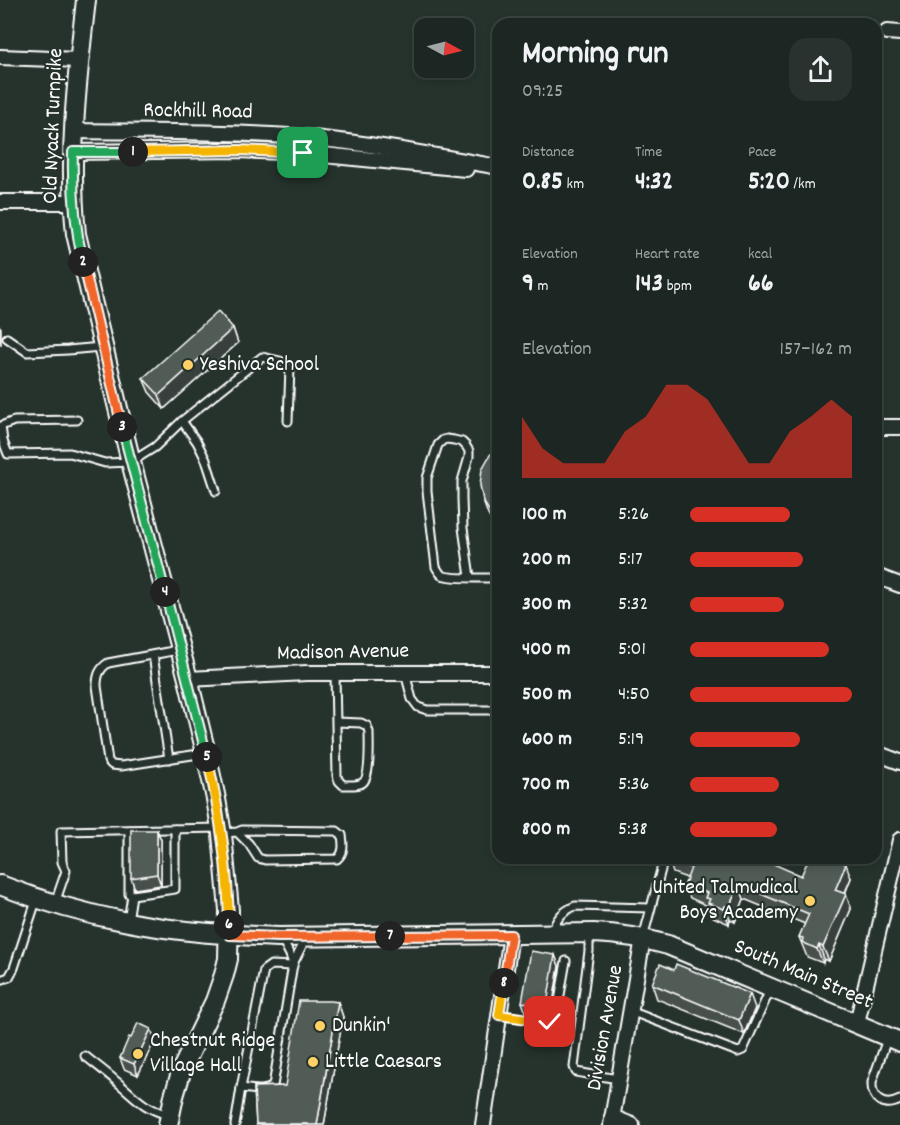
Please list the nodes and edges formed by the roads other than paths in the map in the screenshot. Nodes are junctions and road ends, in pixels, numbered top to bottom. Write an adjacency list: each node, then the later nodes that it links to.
1 (86, 0): 3 (street, Old Nyack Turnpike)
2 (0, 57): 3 (street)
3 (79, 60): 4 (street, Old Nyack Turnpike)
4 (74, 131): 5 (street, Old Nyack Turnpike); 6 (street, Rockhill Road)
5 (73, 152): 7 (street, Rockhill Road); 9 (street, Old Nyack Turnpike)
6 (492, 168)
7 (492, 169)
8 (0, 202): 9 (street)
9 (73, 202): 11 (street, Old Nyack Turnpike)
10 (7, 338): 11 (lane)
11 (103, 346): 17 (street, Old Nyack Turnpike)
12 (77, 420): 17 (lane)
13 (182, 421): 14 (lane); 17 (lane); 18 (lane)
14 (288, 421)
15 (882, 427): 16 (street)
16 (900, 427)
17 (131, 462): 23 (street, Old Nyack Turnpike)
18 (216, 491)
19 (470, 577): 19 (lane); 20 (lane)
20 (492, 578)
21 (882, 578): 22 (street)
22 (900, 585)
23 (180, 650): 24 (lane); 28 (street, Old Nyack Turnpike)
24 (153, 655): 33 (lane); 33 (lane)
25 (405, 673): 26 (street, Madison Avenue); 27 (street, Madison Avenue); 29 (lane)
26 (492, 673)
27 (335, 674): 28 (street, Madison Avenue); 30 (lane)
28 (188, 679): 31 (street, Old Nyack Turnpike)
29 (492, 710)
30 (336, 722): 30 (lane)
31 (206, 753): 33 (lane); 38 (street, Old Nyack Turnpike)
32 (882, 755): 34 (street)
33 (169, 759)
34 (900, 762)
35 (175, 829): 37 (lane); 38 (lane); 43 (lane)
36 (256, 829): 38 (lane); 40 (lane); 40 (lane)
37 (129, 830): 43 (lane); 44 (lane)
38 (227, 831): 40 (lane); 49 (street, Old Nyack Turnpike)
39 (900, 840): 60 (street)
40 (249, 844)
41 (662, 864): 45 (lane)
42 (0, 885): 44 (street, South Main Street)
43 (132, 894): 46 (lane)
44 (46, 901): 46 (street, South Main Street); 56 (lane)
45 (651, 908): 48 (lane); 53 (lane)
46 (128, 922): 49 (street, South Main Street)
47 (589, 933): 48 (street, South Main Street); 53 (street, South Main Street); 63 (lane)
48 (553, 934): 50 (street, South Main Street)
49 (230, 935): 51 (street, South Main Street); 66 (street, Old Nyack Turnpike)
50 (511, 935): 52 (street, South Main Street); 59 (street)
51 (281, 937): 52 (street, South Main Street); 55 (lane)
52 (306, 937): 55 (lane)
53 (643, 938): 57 (street, South Main Street); 58 (street, Division Avenue)
54 (566, 961): 59 (lane)
55 (293, 965): 64 (lane); 64 (lane)
56 (0, 980)
57 (771, 988): 58 (lane); 60 (street, South Main Street)
58 (630, 1011): 63 (street, Division Avenue)
59 (499, 1015): 69 (street)
60 (857, 1023): 61 (street, South Main Street)
61 (894, 1039): 65 (lane)
62 (85, 1056): 66 (lane)
63 (618, 1080): 67 (street, Division Avenue)
64 (241, 1088): 68 (lane)
65 (900, 1101)
66 (169, 1120)
67 (611, 1121): 70 (street)
68 (235, 1125)
69 (483, 1125)
70 (632, 1125)

